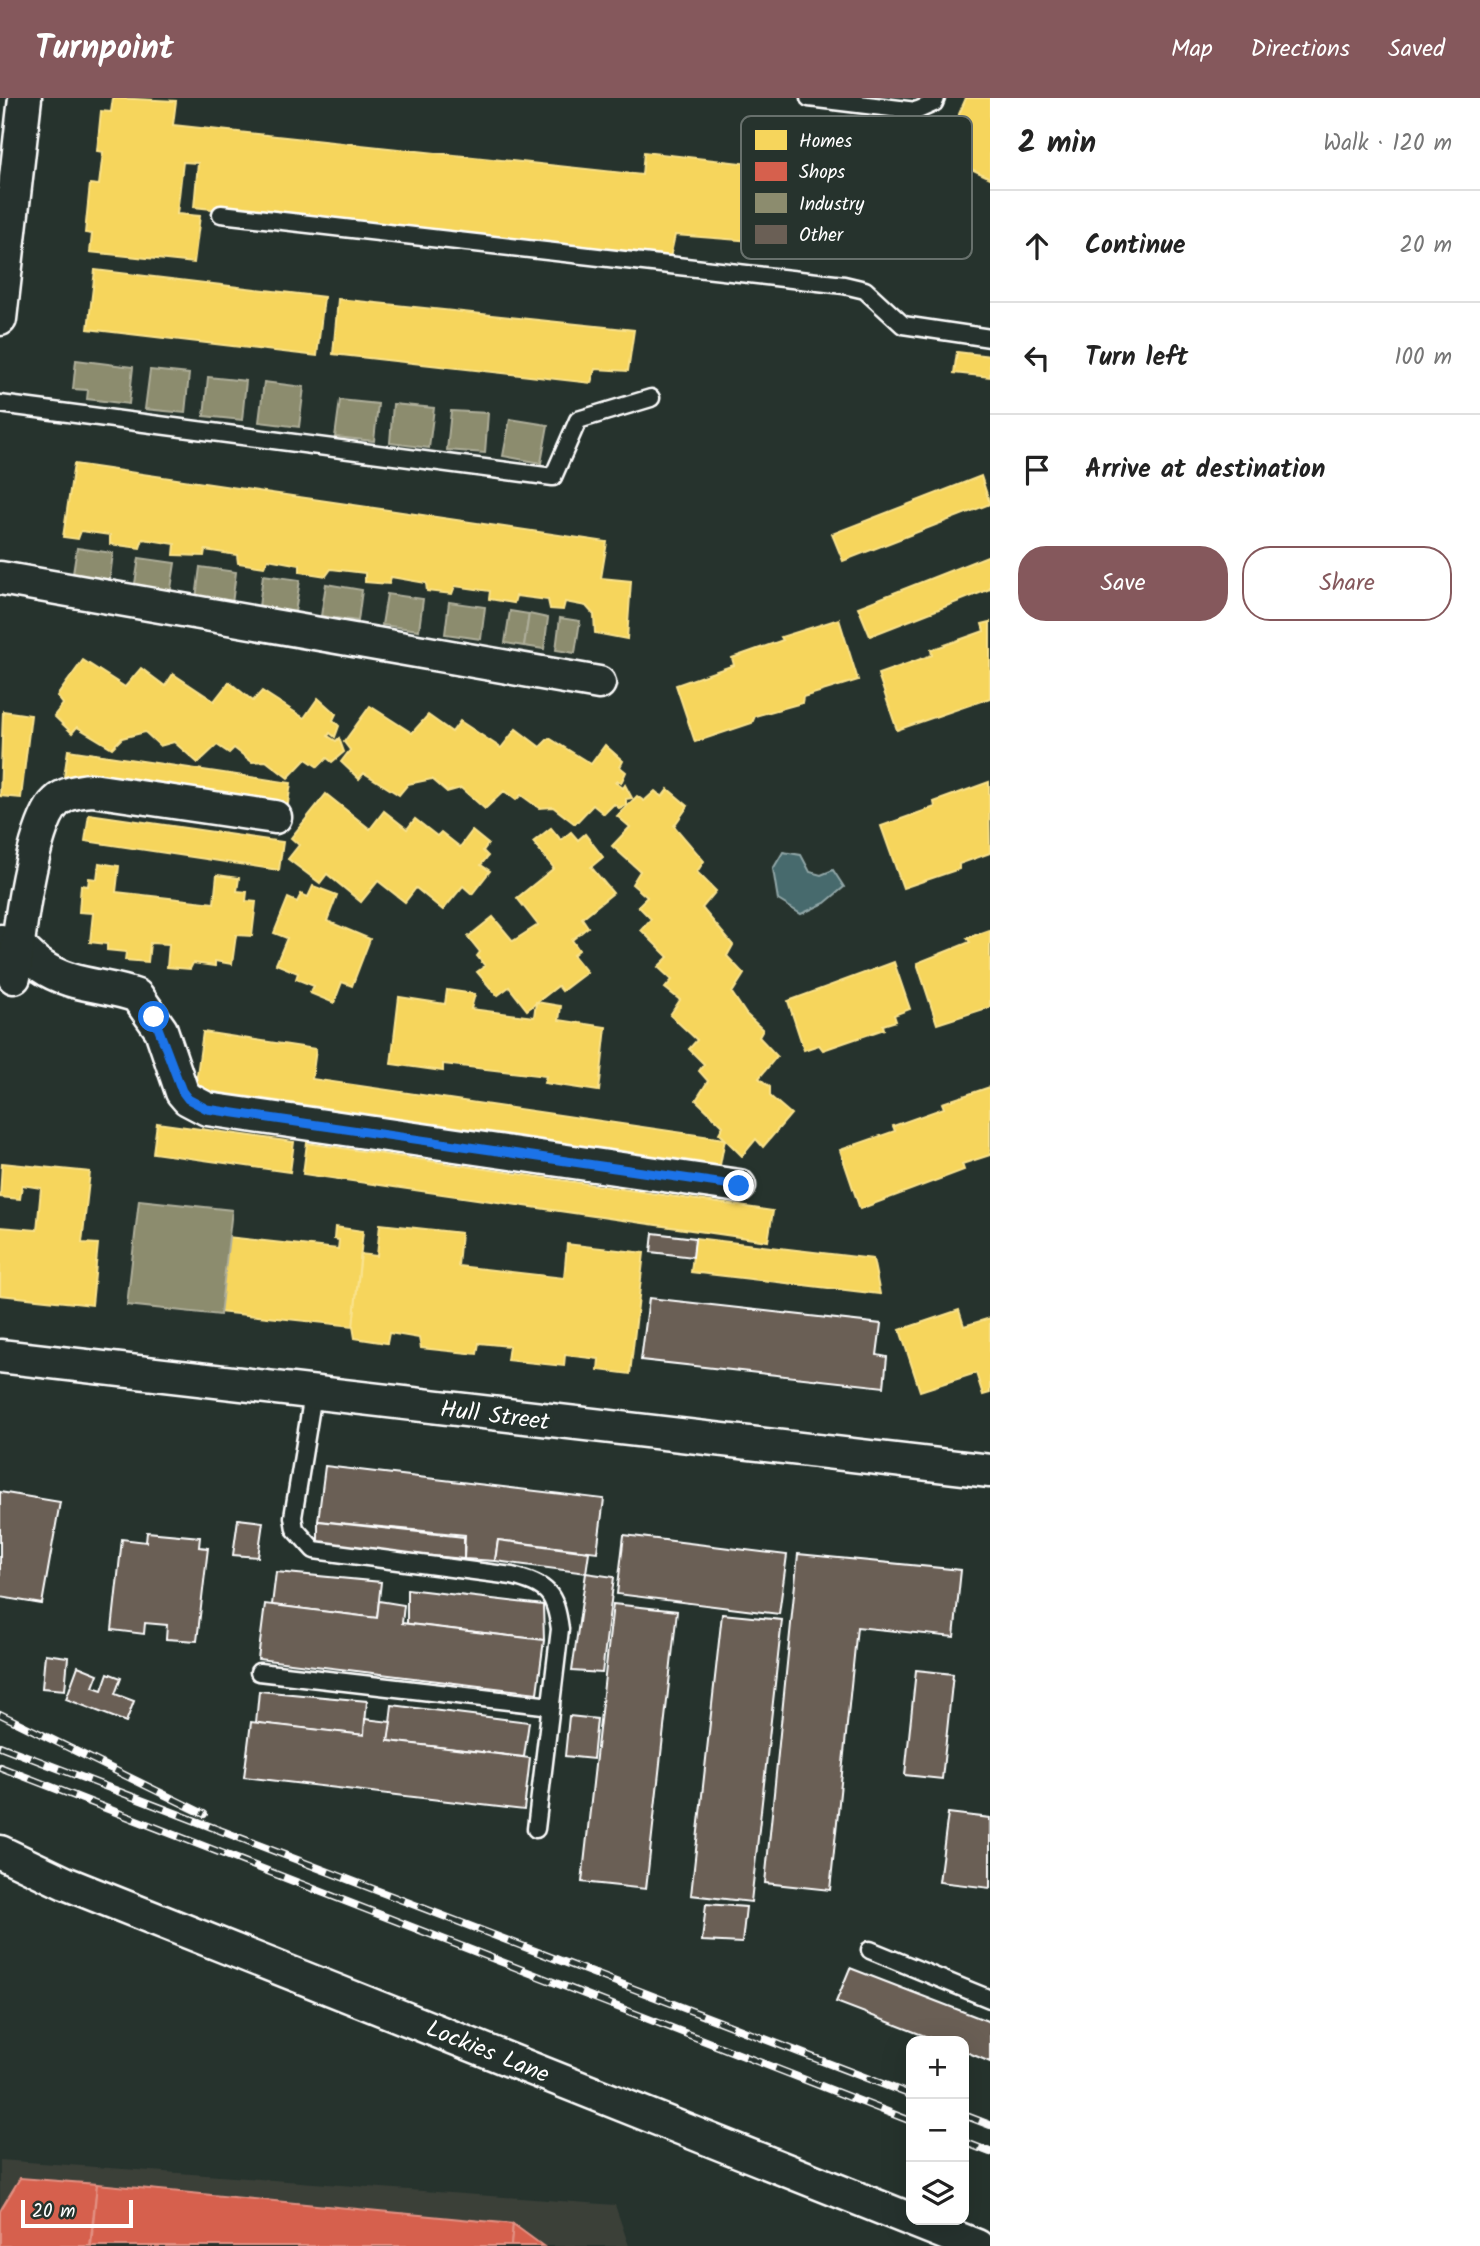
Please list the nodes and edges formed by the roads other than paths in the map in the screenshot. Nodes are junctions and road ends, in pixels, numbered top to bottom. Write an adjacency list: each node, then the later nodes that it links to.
1 (25, 98): 5 (street)
2 (809, 98): 3 (lane)
3 (936, 98)
4 (221, 214): 6 (lane)
5 (0, 319)
6 (990, 338)
7 (651, 398): 8 (lane)
8 (0, 404)
9 (0, 578): 10 (street)
10 (599, 683)
11 (275, 817): 12 (street)
12 (9, 942): 13 (street)
13 (18, 973): 14 (street)
14 (739, 1186)
15 (0, 1356): 16 (street, Hull Street)
16 (313, 1394): 17 (street, Hull Street); 19 (lane)
17 (990, 1471)
18 (259, 1672): 19 (lane)
19 (551, 1706): 20 (lane)
20 (536, 1829)
21 (0, 1852): 24 (street, Lockies Lane)
22 (870, 1950): 23 (lane)
23 (990, 1999)
24 (977, 2246)

